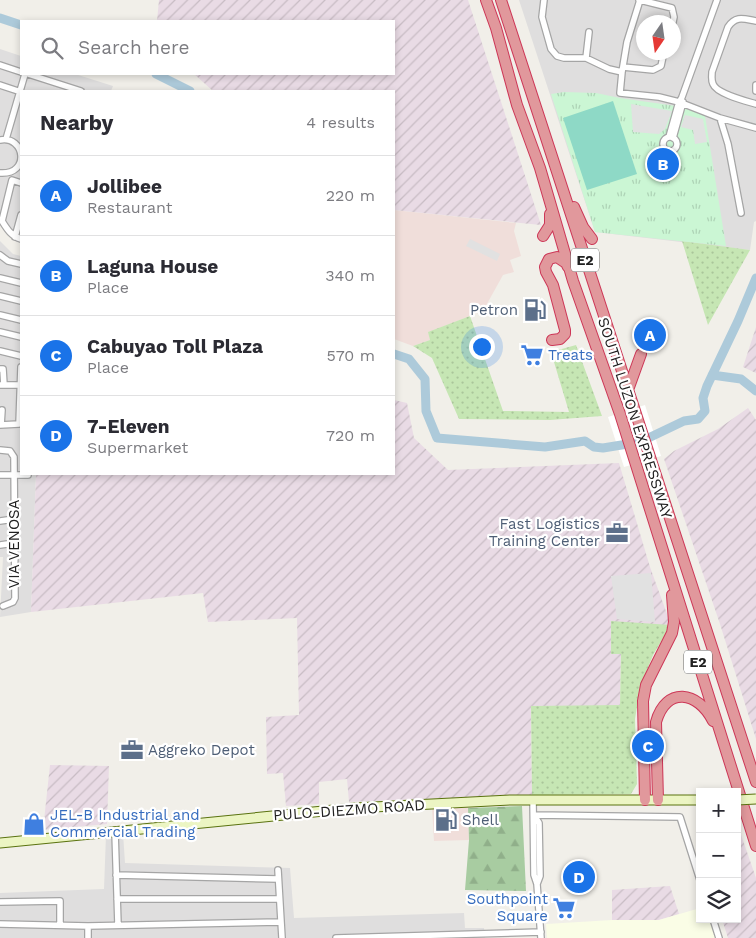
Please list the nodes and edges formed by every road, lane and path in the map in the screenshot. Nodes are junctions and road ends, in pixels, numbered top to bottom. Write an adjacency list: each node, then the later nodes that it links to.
1 (486, 0): 35 (highway, SOUTH LUZON EXPRESSWAY / E2)
2 (501, 0): 34 (highway, SOUTH LUZON EXPRESSWAY / E2)
3 (544, 0): 9 (street)
4 (640, 0): 6 (street); 12 (street)
5 (717, 0): 24 (street)
6 (674, 15)
7 (756, 21): 25 (street)
8 (589, 32): 9 (street)
9 (586, 58): 12 (street)
10 (662, 60): 12 (street)
11 (0, 65): 13 (street)
12 (622, 69): 24 (street)
13 (20, 72)
14 (26, 75): 19 (street)
15 (30, 75): 16 (street)
16 (60, 83): 20 (street); 21 (street)
17 (0, 85): 23 (street)
18 (756, 85): 22 (street)
19 (21, 90)
20 (56, 90)
21 (78, 90)
22 (756, 91)
23 (20, 92): 29 (street)
24 (681, 101): 26 (street); 28 (street)
25 (756, 104)
26 (720, 118): 27 (street); 37 (street)
27 (756, 128)
28 (671, 138)
29 (3, 140): 30 (street)
30 (20, 152)
31 (20, 164): 32 (street)
32 (0, 173)
33 (20, 182): 36 (street)
34 (562, 189): 41 (highway); 60 (highway, SOUTH LUZON EXPRESSWAY / E2)
35 (546, 191): 39 (highway); 45 (highway, SOUTH LUZON EXPRESSWAY / E2)
36 (3, 205): 40 (street)
37 (741, 213)
38 (20, 223): 40 (street)
39 (544, 236)
40 (18, 238)
41 (592, 239)
42 (0, 255): 43 (street)
43 (20, 264)
44 (0, 278): 46 (street)
45 (573, 281): 53 (highway); 71 (highway, SOUTH LUZON EXPRESSWAY / E2)
46 (20, 284)
47 (0, 296): 48 (street)
48 (20, 301)
49 (0, 315): 50 (street)
50 (20, 320)
51 (0, 332): 52 (street)
52 (20, 337)
53 (552, 340)
54 (0, 351): 56 (street)
55 (641, 354): 60 (highway)
56 (20, 356)
57 (0, 369): 58 (street)
58 (2, 385): 59 (street)
59 (20, 385): 62 (street)
60 (628, 390): 74 (highway, SOUTH LUZON EXPRESSWAY / E2)
61 (2, 410): 62 (street)
62 (0, 425)
63 (0, 450): 65 (street, VIA VENOSA)
64 (0, 475): 65 (street)
65 (14, 475): 66 (street); 67 (street, VIA VENOSA)
66 (28, 475)
67 (14, 519): 68 (street); 69 (street, VIA VENOSA)
68 (0, 520)
69 (14, 543): 70 (street); 72 (street, VIA VENOSA)
70 (0, 545)
71 (671, 579): 73 (highway, SOUTH LUZON EXPRESSWAY / E2); 77 (highway)
72 (4, 606)
73 (724, 744): 78 (highway); 84 (highway, SOUTH LUZON EXPRESSWAY / E2)
74 (756, 782)
75 (756, 799): 80 (main road, bridge)
76 (532, 800): 77 (main road, PULO-DIEZMO ROAD); 81 (street); 82 (main road, PULO-DIEZMO ROAD)
77 (645, 800): 78 (main road, PULO-DIEZMO ROAD)
78 (658, 800): 79 (main road, PULO-DIEZMO ROAD)
79 (696, 800)
80 (741, 800)
81 (534, 815): 87 (street); 98 (street)
82 (114, 832): 83 (main road, PULO-DIEZMO ROAD); 86 (street)
83 (0, 843)
84 (756, 846)
85 (278, 870): 88 (street)
86 (116, 876): 88 (street); 89 (street)
87 (699, 878)
88 (278, 879): 90 (street)
89 (117, 899): 90 (street); 96 (street)
90 (279, 899): 92 (street)
91 (0, 902): 95 (street)
92 (280, 922): 96 (street); 103 (street)
93 (714, 923): 105 (street)
94 (0, 924): 95 (street)
95 (60, 925): 97 (street)
96 (118, 925): 97 (street)
97 (88, 926): 102 (street)
98 (541, 935): 100 (street)
99 (469, 936): 100 (street); 101 (street)
100 (489, 936)
101 (395, 937): 104 (street)
102 (88, 938)
103 (282, 938)
104 (336, 938)
105 (719, 938)

